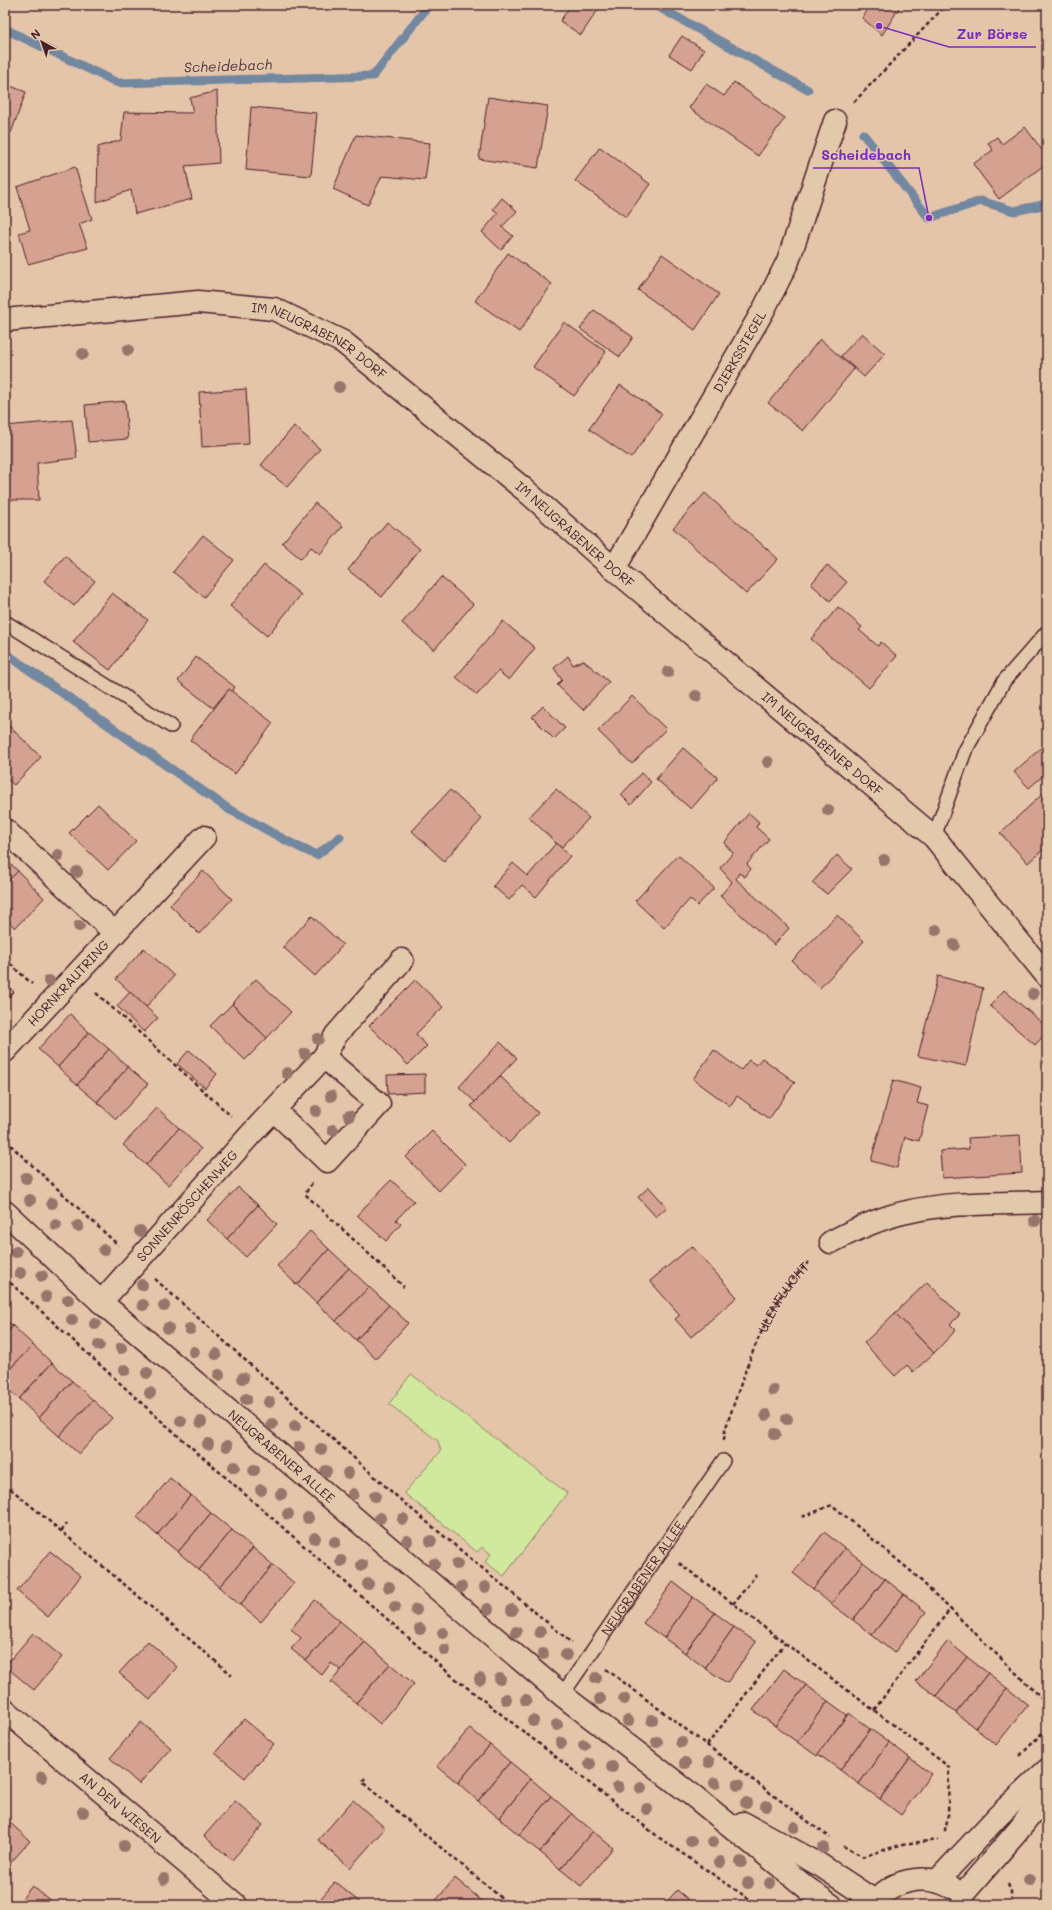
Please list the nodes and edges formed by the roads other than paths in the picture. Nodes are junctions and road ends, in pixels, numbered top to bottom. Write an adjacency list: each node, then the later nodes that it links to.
1 (835, 121): 3 (street, DIERKSSTEGEL)
2 (5, 320): 3 (street, IM NEUGRABENER DORF)
3 (614, 568): 8 (street, IM NEUGRABENER DORF)
4 (5, 622): 6 (lane)
5 (1047, 632): 8 (lane)
6 (171, 726)
7 (5, 830): 10 (street, HORNKRAUTRING)
8 (934, 836): 12 (street, IM NEUGRABENER DORF)
9 (204, 837): 10 (street, HORNKRAUTRING)
10 (115, 933): 13 (street, HORNKRAUTRING)
11 (402, 960): 14 (street, SONNENRÖSCHENWEG)
12 (1047, 976)
13 (5, 1051)
14 (324, 1057): 15 (street, SONNENRÖSCHENWEG); 15 (street)
15 (274, 1110): 19 (street, SONNENRÖSCHENWEG)
16 (1047, 1202): 18 (street)
17 (5, 1212): 19 (street, NEUGRABENER ALLEE)
18 (831, 1242)
19 (101, 1302): 21 (street, NEUGRABENER ALLEE)
20 (723, 1461): 21 (lane, NEUGRABENER ALLEE)
21 (562, 1695): 25 (street, NEUGRABENER ALLEE)
22 (5, 1710): 29 (street, AN DEN WIESEN)
23 (1047, 1770): 26 (street)
24 (1047, 1794): 27 (street)
25 (696, 1798): 28 (street, NEUGRABENER ALLEE); 30 (street, NEUGRABENER ALLEE)
26 (937, 1881): 27 (street); 28 (street)
27 (967, 1900)
28 (875, 1903)
29 (231, 1904)
30 (831, 1905)

